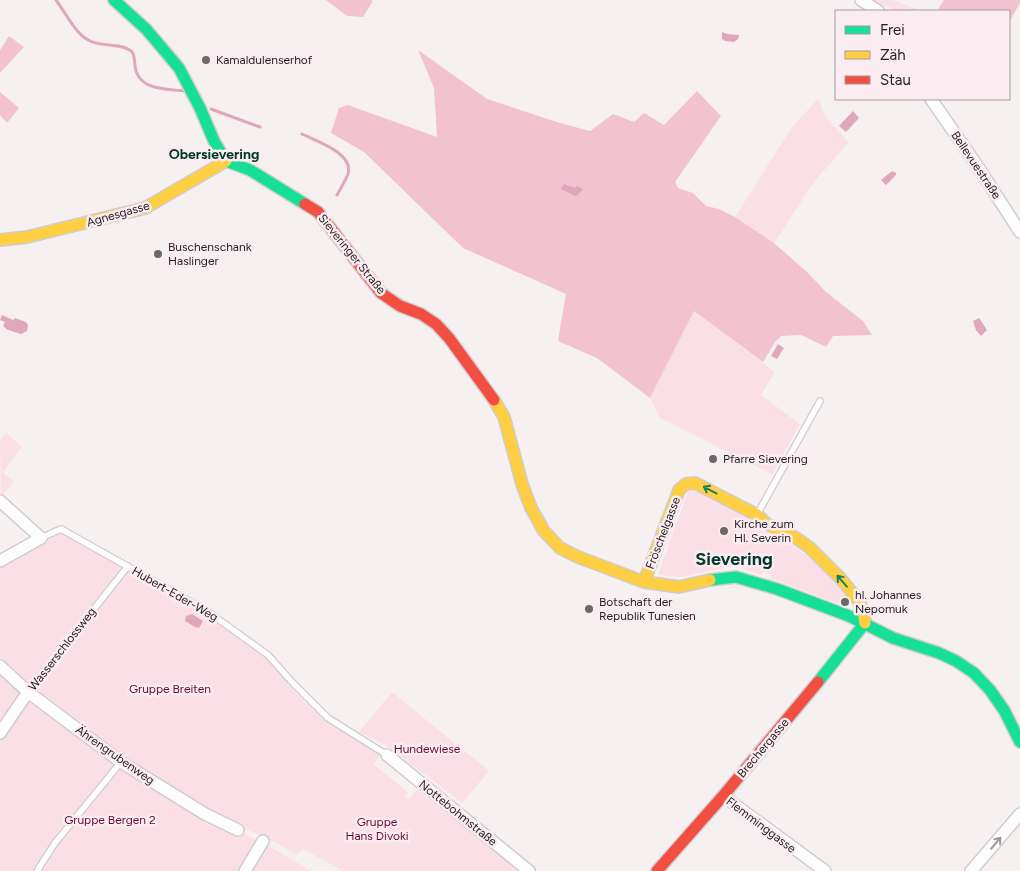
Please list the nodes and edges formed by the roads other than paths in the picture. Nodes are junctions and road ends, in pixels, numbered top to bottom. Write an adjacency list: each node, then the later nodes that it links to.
1 (114, 0): 5 (main road)
2 (861, 0): 3 (street)
3 (876, 10)
4 (932, 100): 6 (street, Bellevuestraße)
5 (226, 161): 7 (main road, Agnesgasse); 14 (main road, Sieveringer Straße)
6 (1020, 232)
7 (0, 240)
8 (820, 400): 10 (lane)
9 (0, 501): 11 (street)
10 (756, 515): 14 (main road, Fröschelgasse, one-way to 14); 15 (main road, Fröschelgasse, one-way to 10)
11 (42, 538): 12 (street); 13 (lane, Hubert-Eder-Weg)
12 (0, 561)
13 (128, 566): 17 (lane, Wasserschlossweg); 20 (lane, Hubert-Eder-Weg)
14 (644, 582): 15 (main road, Sieveringer Straße)
15 (865, 622): 19 (main road, Sieveringer Straße); 22 (main road, Brechergasse)
16 (0, 666): 17 (street, Ährengrubenweg)
17 (28, 692): 18 (street, Wasserschlossweg); 21 (street, Ährengrubenweg)
18 (0, 733)
19 (1020, 742)
20 (387, 755): 28 (street, Nottebohmstraße)
21 (121, 762): 24 (street, Ährengrubenweg); 26 (lane)
22 (723, 796): 29 (main road, Brechergasse); 30 (street, Flemminggasse)
23 (1020, 814): 31 (street, one-way to 23)
24 (238, 830)
25 (263, 841): 27 (street)
26 (37, 871)
27 (245, 871)
28 (529, 871)
29 (657, 871)
30 (825, 871)
31 (971, 871)

